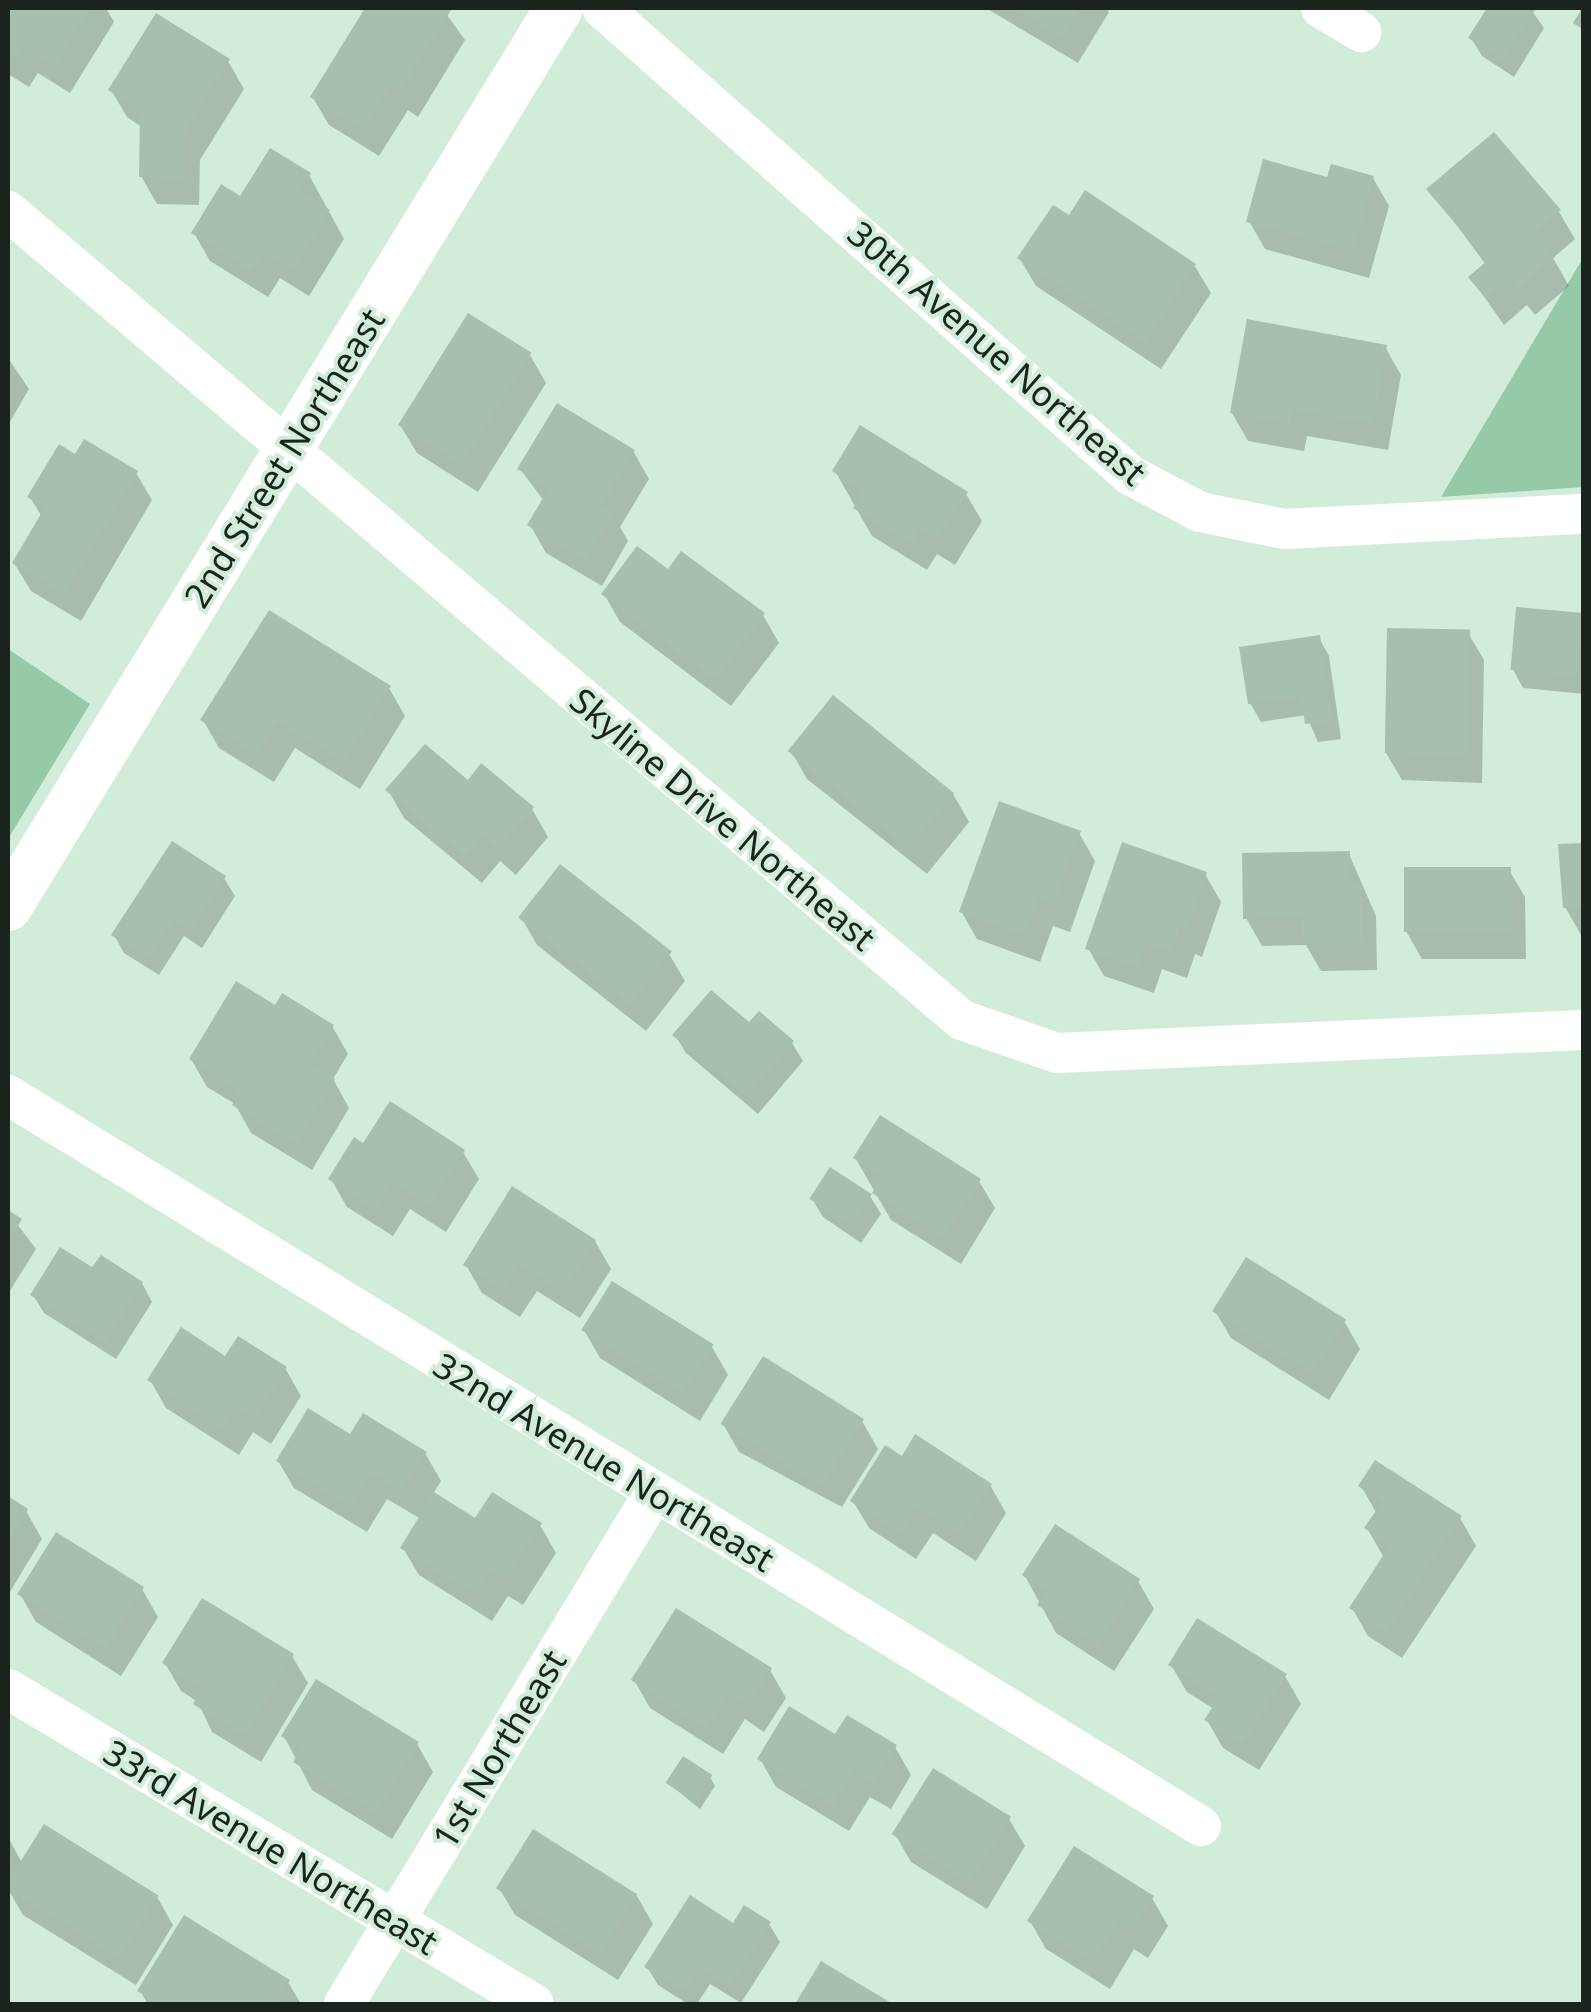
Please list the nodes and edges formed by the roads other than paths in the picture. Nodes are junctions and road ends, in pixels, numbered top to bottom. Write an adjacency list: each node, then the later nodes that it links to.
1 (559, 8): 6 (street, 2nd Street Northeast)
2 (602, 8): 7 (street, 30th Avenue Northeast)
3 (1321, 8): 4 (street)
4 (1362, 32)
5 (8, 211): 6 (street, Skyline Drive Northeast)
6 (287, 453): 8 (street, 2nd Street Northeast); 9 (street, Skyline Drive Northeast)
7 (1584, 514)
8 (8, 907)
9 (1584, 1030)
10 (8, 1095): 11 (street, 32nd Avenue Northeast)
11 (654, 1493): 13 (street, 32nd Avenue Northeast); 14 (street, 1st Northeast)
12 (8, 1690): 14 (street, 33rd Avenue Northeast)
13 (1201, 1826)
14 (394, 1921): 15 (street, 1st Northeast); 16 (street, 33rd Avenue Northeast)
15 (344, 2004)
16 (534, 2004)

